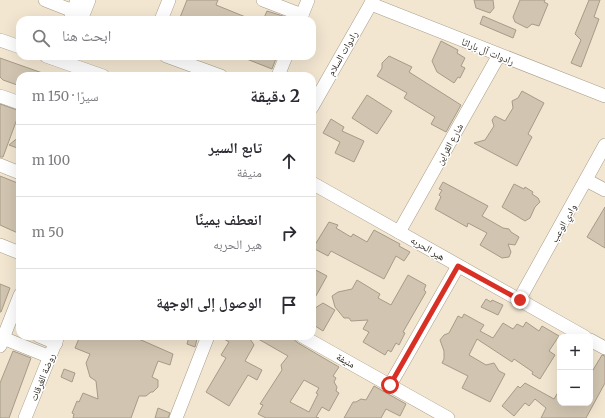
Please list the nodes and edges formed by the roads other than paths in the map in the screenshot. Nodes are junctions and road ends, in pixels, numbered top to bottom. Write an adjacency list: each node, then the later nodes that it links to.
1 (45, 0): 7 (street)
2 (89, 0): 7 (street)
3 (169, 0): 8 (street)
4 (262, 0): 9 (street)
5 (308, 0): 10 (street)
6 (372, 2): 13 (street, رادوات آل باراثا); 22 (street, رادوات السلام)
7 (75, 13)
8 (163, 16)
9 (297, 16)
10 (302, 16)
11 (0, 40): 12 (street)
12 (16, 46)
13 (499, 55): 21 (street, رادوات آل باراثا); 30 (street, شارع القراين)
14 (63, 60): 17 (street)
15 (177, 60): 18 (street)
16 (284, 60): 19 (street)
17 (93, 72)
18 (210, 72)
19 (280, 72)
20 (0, 96): 23 (street)
21 (605, 96)
22 (316, 100)
23 (16, 102)
24 (605, 145): 27 (street, وادي الوعب)
25 (0, 165): 26 (street)
26 (16, 171)
27 (586, 180): 29 (street); 34 (street, وادي الوعب)
28 (316, 185): 30 (street, هير الحربه)
29 (605, 190)
30 (400, 232): 33 (street, هير الحربه)
31 (0, 245): 32 (street)
32 (16, 251)
33 (458, 266): 34 (street, هير الحربه); 45 (street)
34 (520, 300): 37 (street, هير الحربه)
35 (16, 316): 36 (street)
36 (14, 326): 41 (street)
37 (580, 334)
38 (57, 340): 44 (street, روضة الغرقات)
39 (206, 340): 47 (street)
40 (309, 340): 45 (street, منيفة)
41 (2, 342): 44 (street)
42 (593, 342): 43 (street)
43 (605, 348)
44 (50, 357): 46 (street, روضة الغرقات)
45 (390, 385): 48 (street, منيفة)
46 (25, 418)
47 (176, 418)
48 (448, 418)

